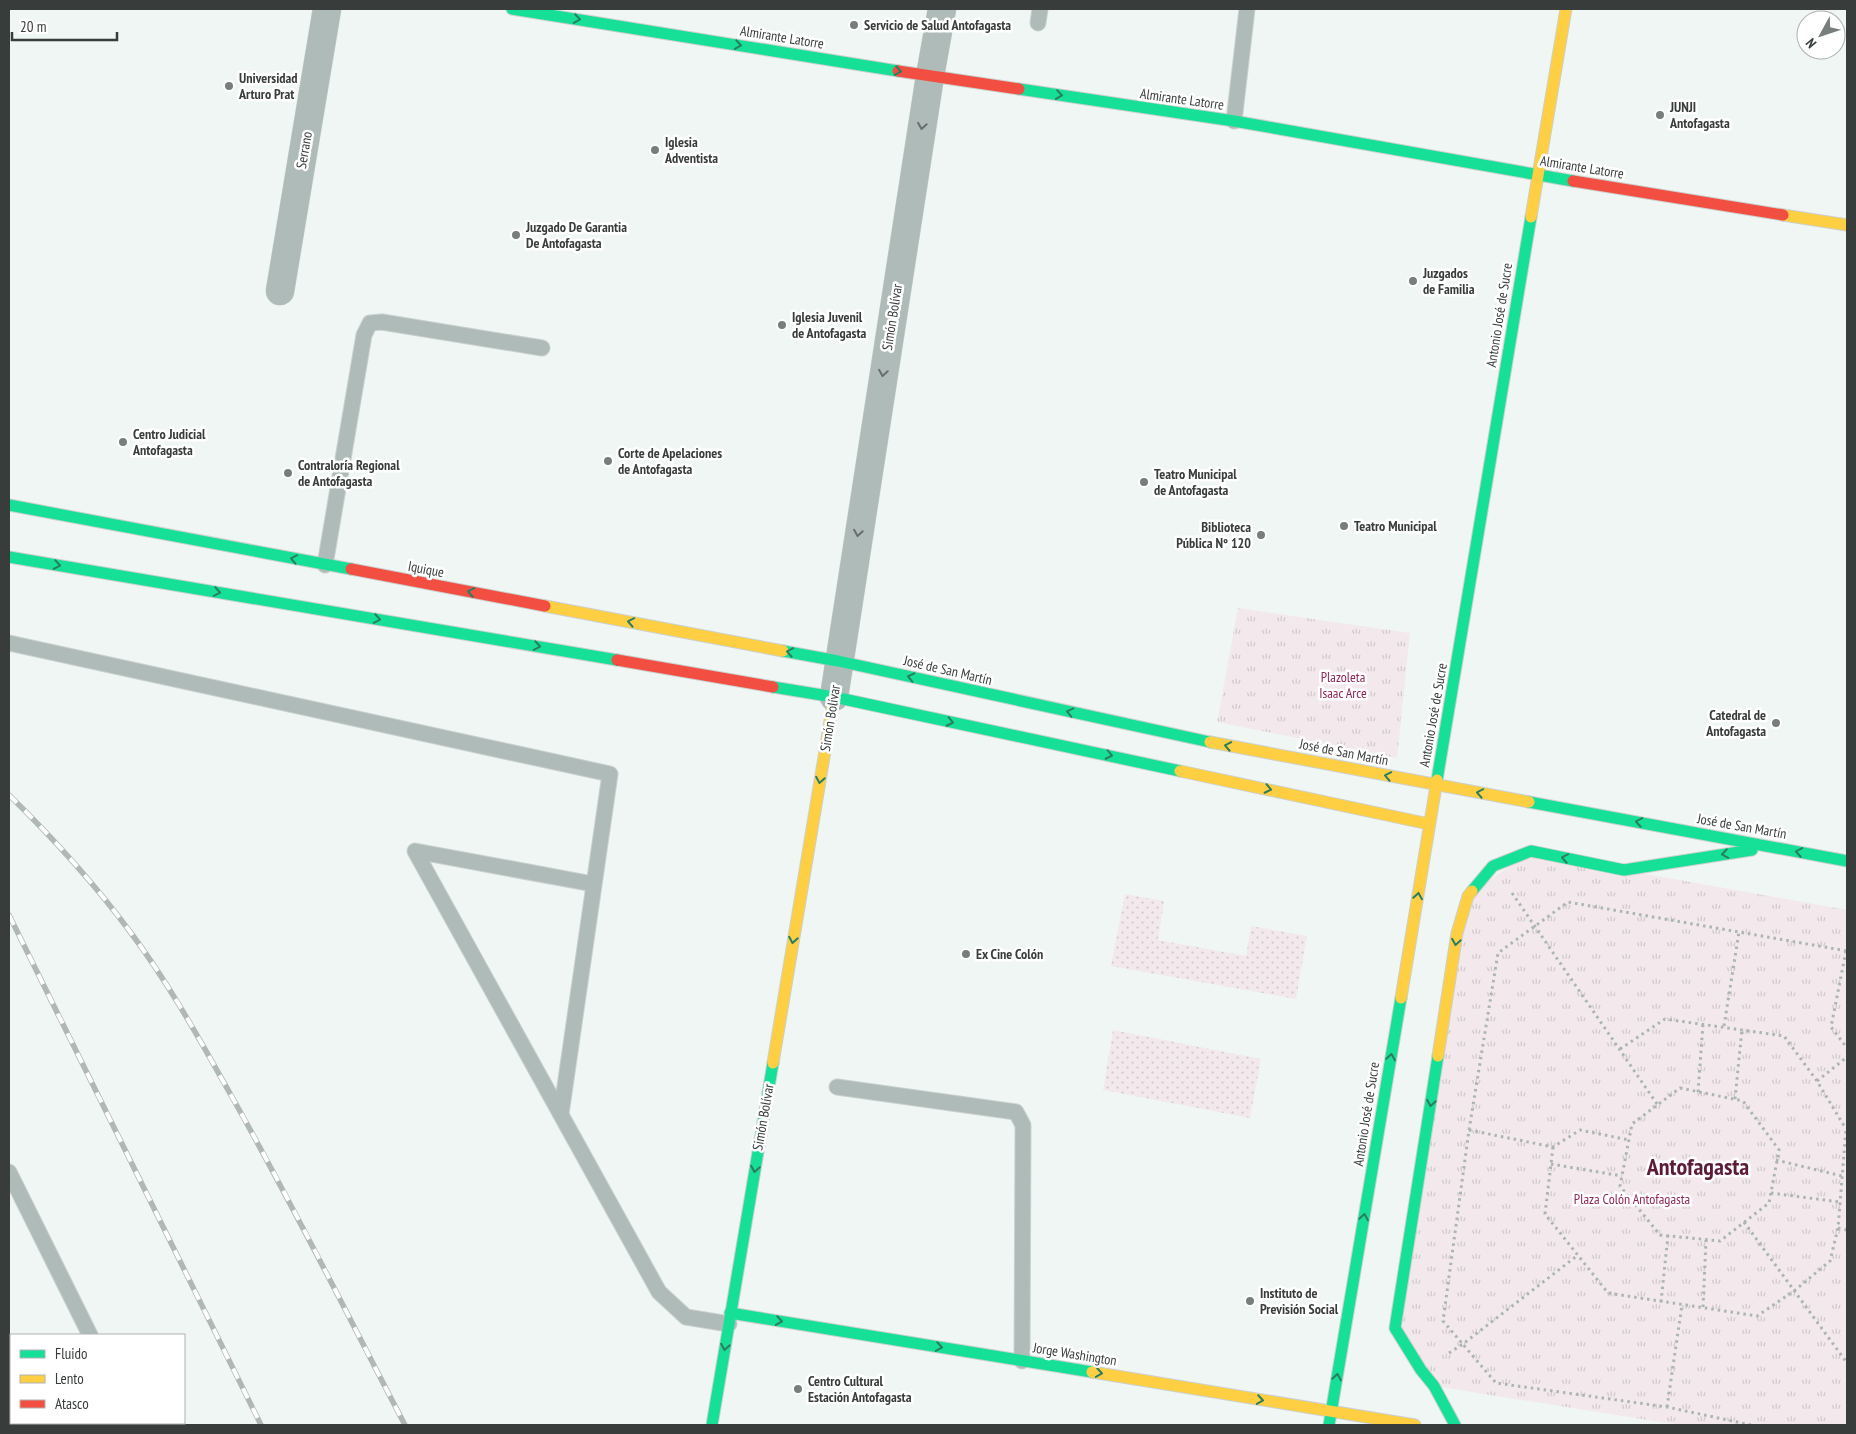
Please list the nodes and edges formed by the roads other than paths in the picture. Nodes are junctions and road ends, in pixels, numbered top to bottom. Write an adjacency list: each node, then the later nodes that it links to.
1 (327, 9): 10 (street, Serrano)
2 (512, 9): 6 (street, Almirante Latorre, one-way to 6)
3 (942, 9): 6 (street, Simón Bolívar)
4 (1247, 9): 7 (lane)
5 (1566, 9): 8 (street, Antonio José de Sucre)
6 (930, 76): 7 (street, Almirante Latorre, one-way to 7); 16 (street, Simón Bolívar, one-way to 16)
7 (1234, 121): 8 (street, Almirante Latorre)
8 (1538, 174): 9 (street, Almirante Latorre); 18 (street, Antonio José de Sucre)
9 (1847, 225)
10 (280, 291)
11 (542, 348): 14 (lane)
12 (9, 505): 14 (street, Iquique, one-way to 12)
13 (9, 556): 17 (street, one-way to 17)
14 (325, 565): 16 (street, Iquique, one-way to 14)
15 (9, 644): 22 (lane)
16 (838, 661): 17 (street, Simón Bolívar); 18 (street, José de San Martín, one-way to 16)
17 (834, 697): 19 (street, one-way to 19); 26 (street, Simón Bolívar, one-way to 26)
18 (1436, 785): 19 (street, Antonio José de Sucre); 20 (street, José de San Martín, one-way to 18)
19 (1430, 824): 29 (street, Antonio José de Sucre, one-way to 19)
20 (1773, 847): 21 (street, José de San Martín, one-way to 20); 33 (street, one-way to 33)
21 (1847, 860)
22 (593, 884): 24 (lane); 24 (lane)
23 (837, 1087): 28 (lane)
24 (561, 1114): 26 (lane)
25 (9, 1172): 27 (lane)
26 (730, 1318): 28 (street, Jorge Washington, one-way to 28); 30 (street, Simón Bolívar, one-way to 30)
27 (90, 1334)
28 (1022, 1360): 29 (street, Jorge Washington, one-way to 29)
29 (1332, 1411): 31 (street, Antonio José de Sucre); 32 (street, Jorge Washington)
30 (712, 1425)
31 (1329, 1425)
32 (1416, 1425)
33 (1455, 1425)

